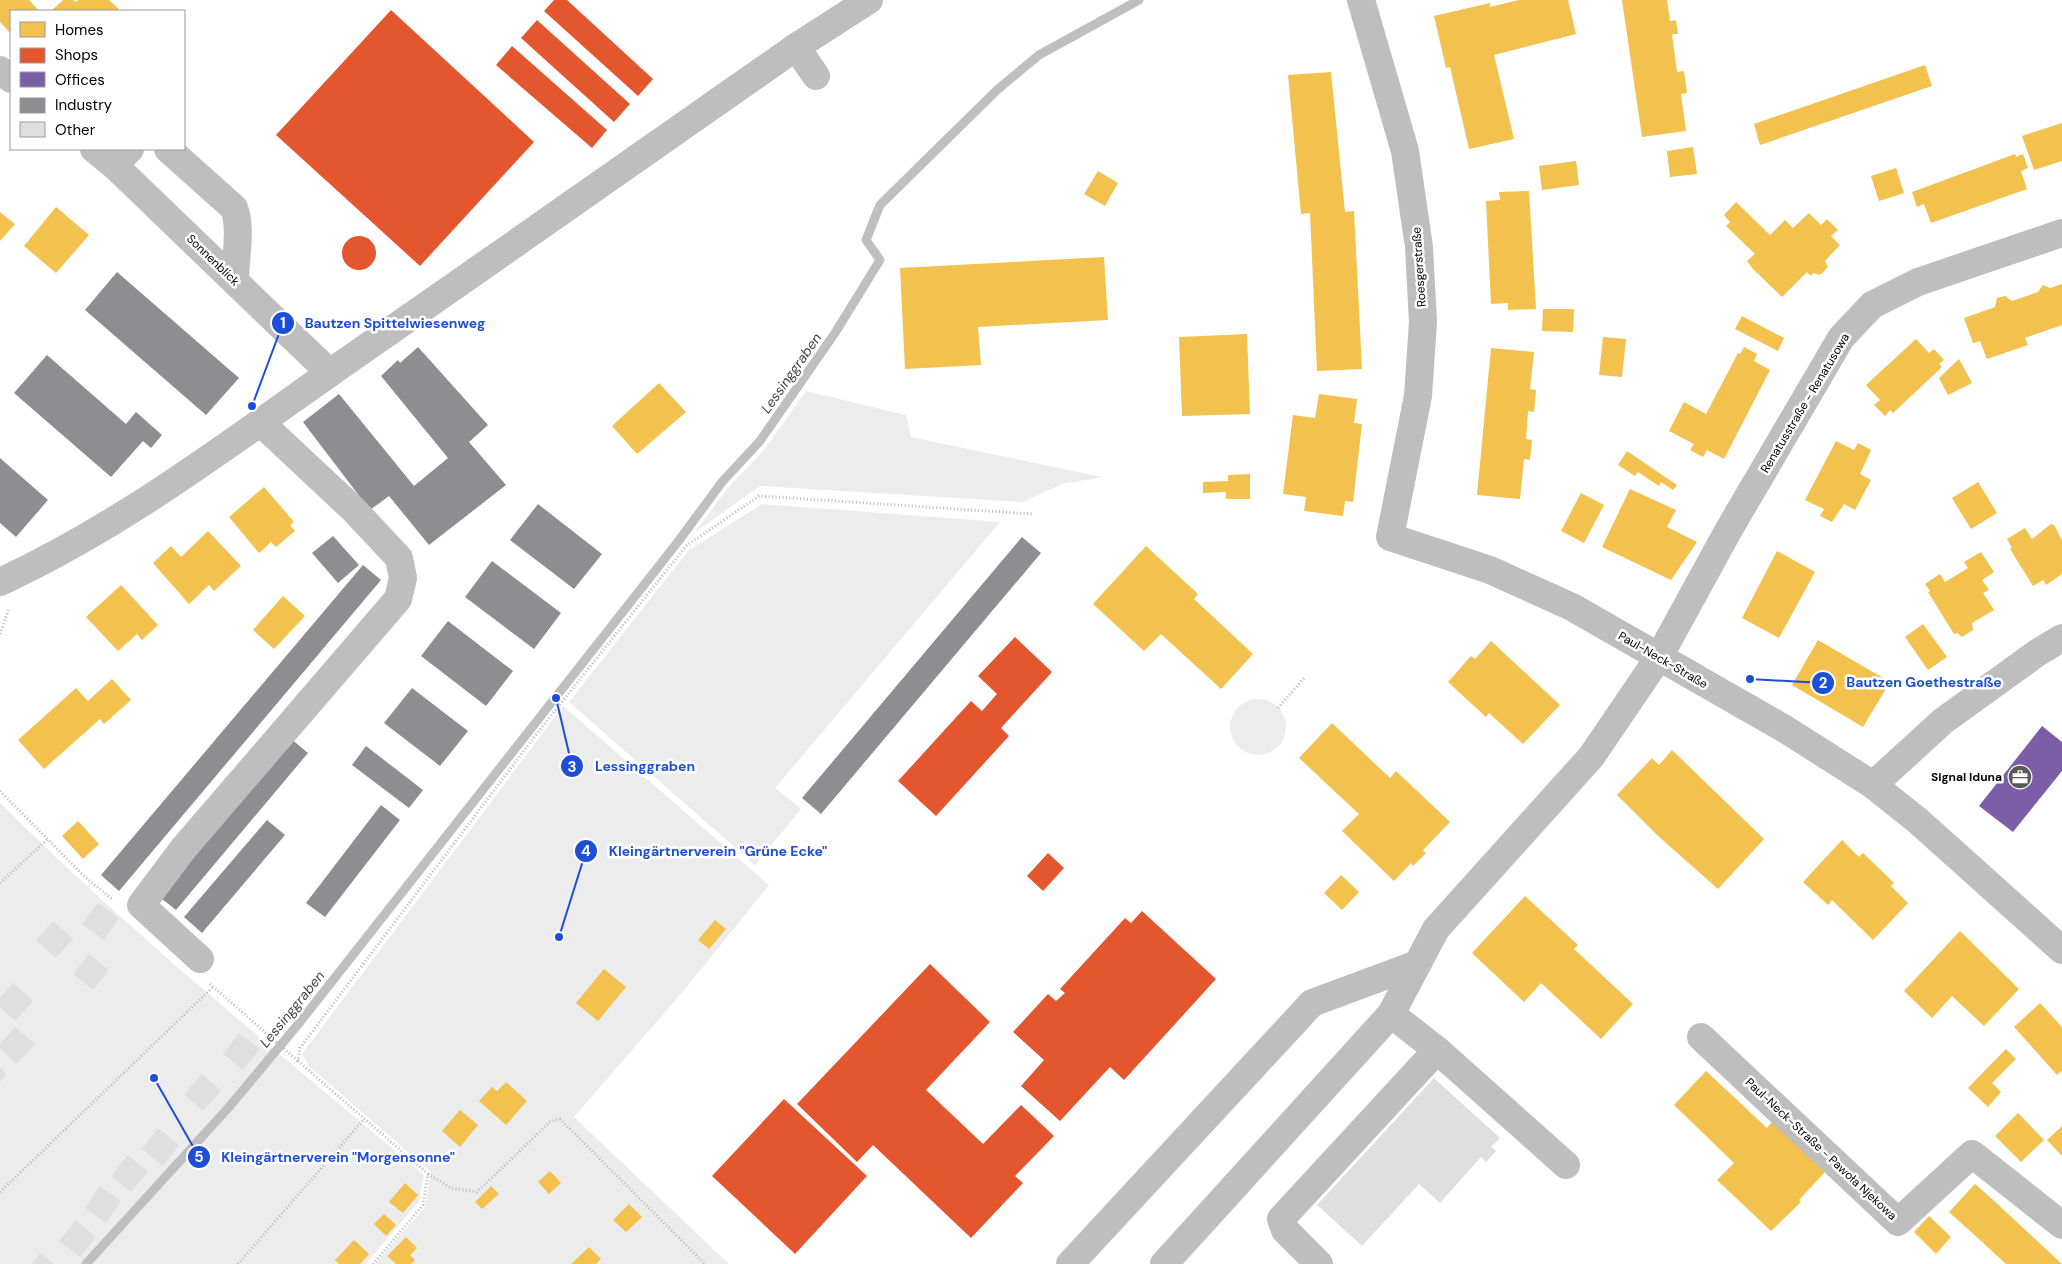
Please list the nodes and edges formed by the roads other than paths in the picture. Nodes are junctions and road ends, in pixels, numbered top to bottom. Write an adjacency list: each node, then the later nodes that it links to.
1 (869, 0): 3 (street)
2 (1361, 0): 13 (street, Roesgerstraße)
3 (796, 47): 5 (street); 11 (street)
4 (0, 70): 6 (street)
5 (816, 76)
6 (10, 78)
7 (169, 150): 10 (street)
8 (112, 154): 10 (street, Sonnenblick)
9 (2062, 233): 16 (street, Renatusstraße - Renatusowa)
10 (235, 281): 11 (street, Sonnenblick)
11 (330, 373): 12 (street)
12 (261, 423): 14 (street); 19 (street)
13 (1390, 537): 16 (street, Paul-Neck-Straße)
14 (0, 582)
15 (2062, 638): 17 (street)
16 (1659, 657): 17 (street, Paul-Neck-Straße); 20 (street, Renatusstraße - Renatusowa)
17 (1874, 786): 18 (street, Paul-Neck-Straße)
18 (2062, 950)
19 (200, 959)
20 (1417, 964): 21 (street, Renatusstraße - Renatusowa); 26 (street)
21 (1391, 1014): 23 (street); 27 (street, Renatusstraße - Renatusowa)
22 (1701, 1037): 25 (street, Paul-Neck-Straße - Pawoła Njekowa)
23 (1437, 1050): 24 (street); 28 (street)
24 (1566, 1165)
25 (2061, 1222)
26 (1070, 1264)
27 (1164, 1264)
28 (1320, 1264)

